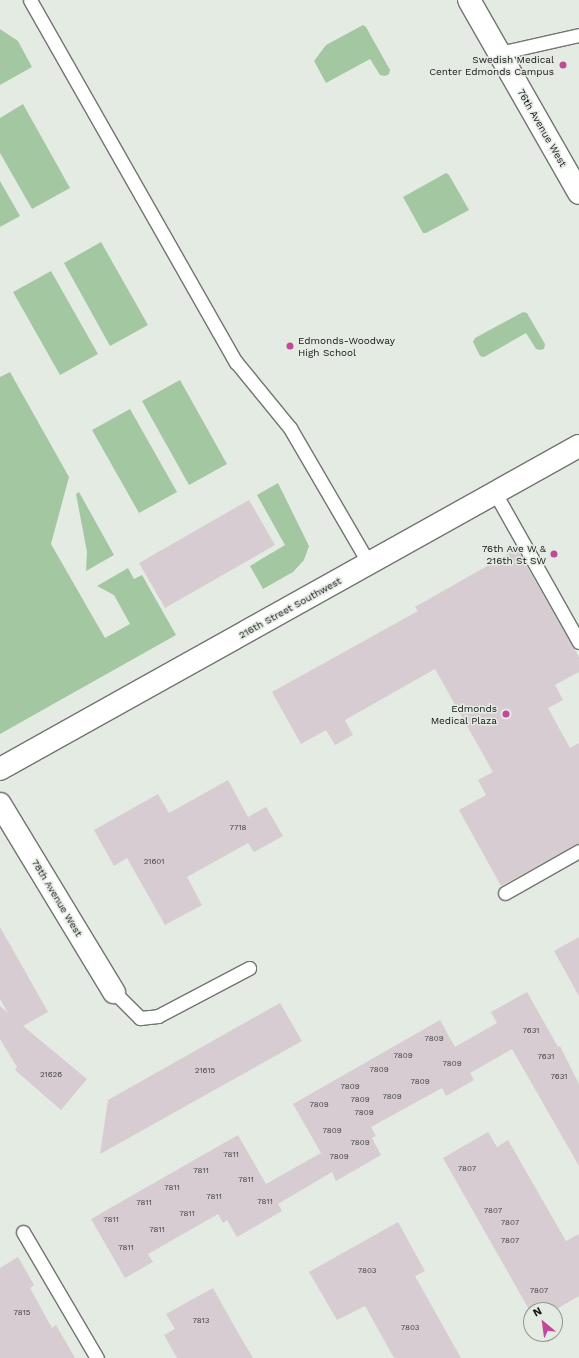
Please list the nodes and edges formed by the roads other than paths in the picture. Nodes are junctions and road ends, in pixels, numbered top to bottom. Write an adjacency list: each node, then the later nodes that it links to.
1 (30, 0): 8 (lane)
2 (469, 0): 4 (street, 76th Avenue West)
3 (579, 35): 4 (lane)
4 (499, 53): 5 (street, 76th Avenue West)
5 (579, 193)
6 (579, 446): 7 (street, 216th Street Southwest)
7 (495, 493): 8 (street, 216th Street Southwest); 9 (lane)
8 (369, 564): 10 (street, 216th Street Southwest)
9 (579, 642)
10 (0, 769)
11 (0, 804): 15 (street, 78th Avenue West)
12 (579, 851): 13 (lane)
13 (505, 893)
14 (249, 968): 15 (lane)
15 (114, 992)
16 (23, 1232): 17 (lane)
17 (97, 1358)

